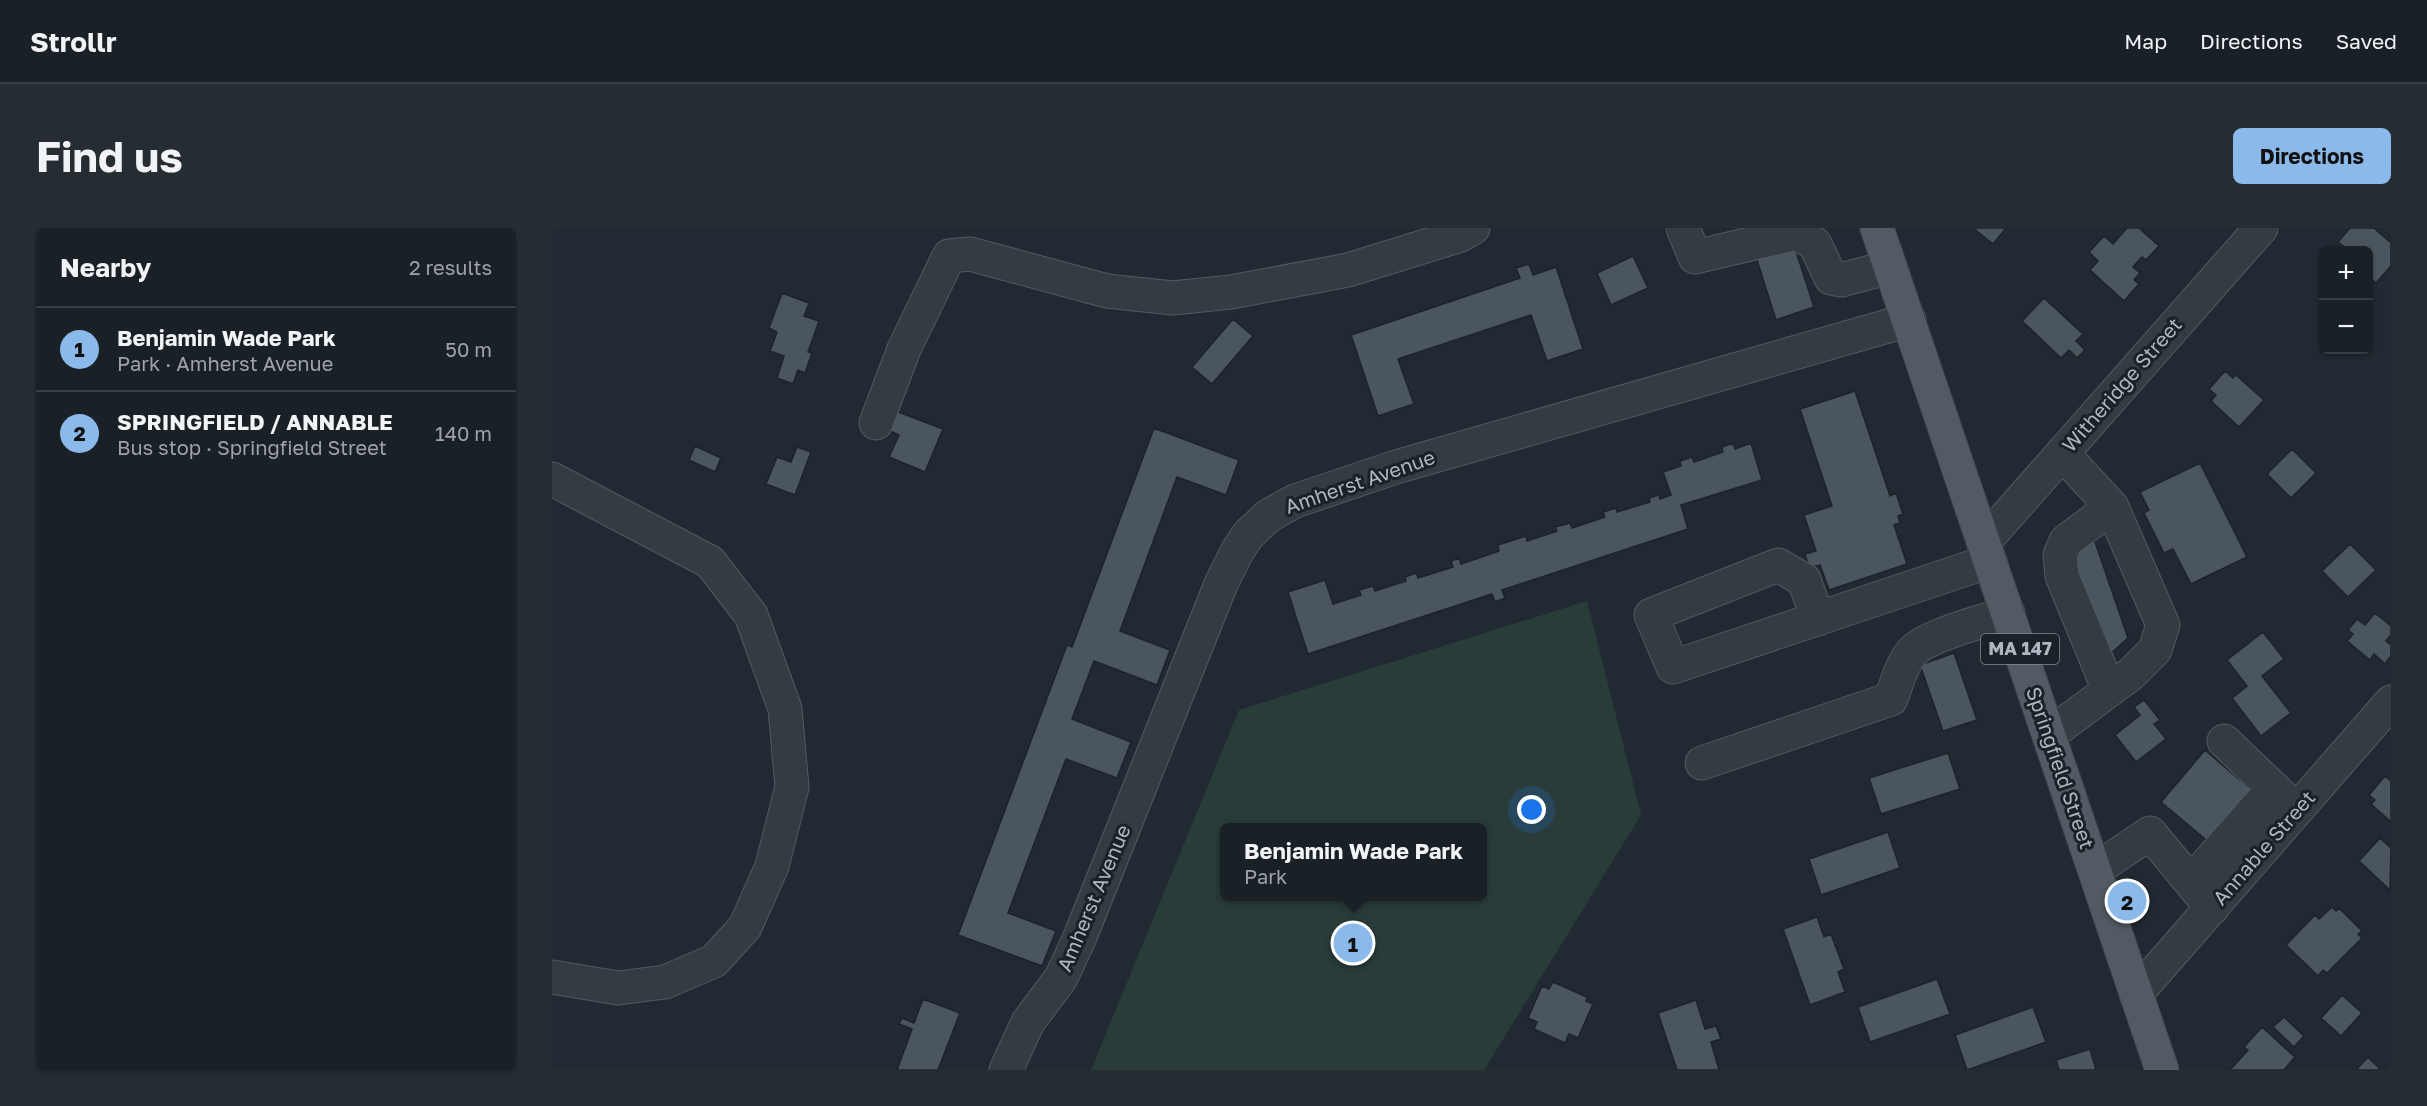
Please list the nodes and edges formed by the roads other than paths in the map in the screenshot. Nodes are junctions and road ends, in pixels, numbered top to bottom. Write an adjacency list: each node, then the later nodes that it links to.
1 (1473, 228): 7 (street)
2 (1683, 228): 5 (street)
3 (1877, 228): 5 (main road, Springfield Street / MA 147)
4 (2261, 228): 8 (street, Witheridge Street)
5 (1890, 267): 6 (main road, Springfield Street / MA 147)
6 (1909, 320): 11 (main road, Springfield Street / MA 147); 25 (street, Amherst Avenue)
7 (876, 423)
8 (2062, 453): 10 (street); 11 (street, Witheridge Street)
9 (552, 479): 23 (street)
10 (2112, 507): 14 (street); 14 (street)
11 (1987, 551): 12 (main road, Springfield Street / MA 147); 13 (street)
12 (2008, 614): 16 (main road, Springfield Street / MA 147); 18 (street)
13 (1818, 619): 13 (street)
14 (2109, 690): 16 (street)
15 (2391, 702): 19 (street, Annable Street)
16 (2049, 735): 20 (main road, Springfield Street / MA 147)
17 (2224, 741): 19 (street)
18 (1702, 763)
19 (2285, 799): 21 (street); 22 (street, Annable Street)
20 (2095, 870): 21 (street); 24 (main road, Springfield Street / MA 147)
21 (2191, 882): 22 (street)
22 (2212, 908): 24 (street, Annable Street)
23 (552, 977)
24 (2136, 994): 26 (main road, Springfield Street / MA 147)
25 (1006, 1070)
26 (2162, 1070)

